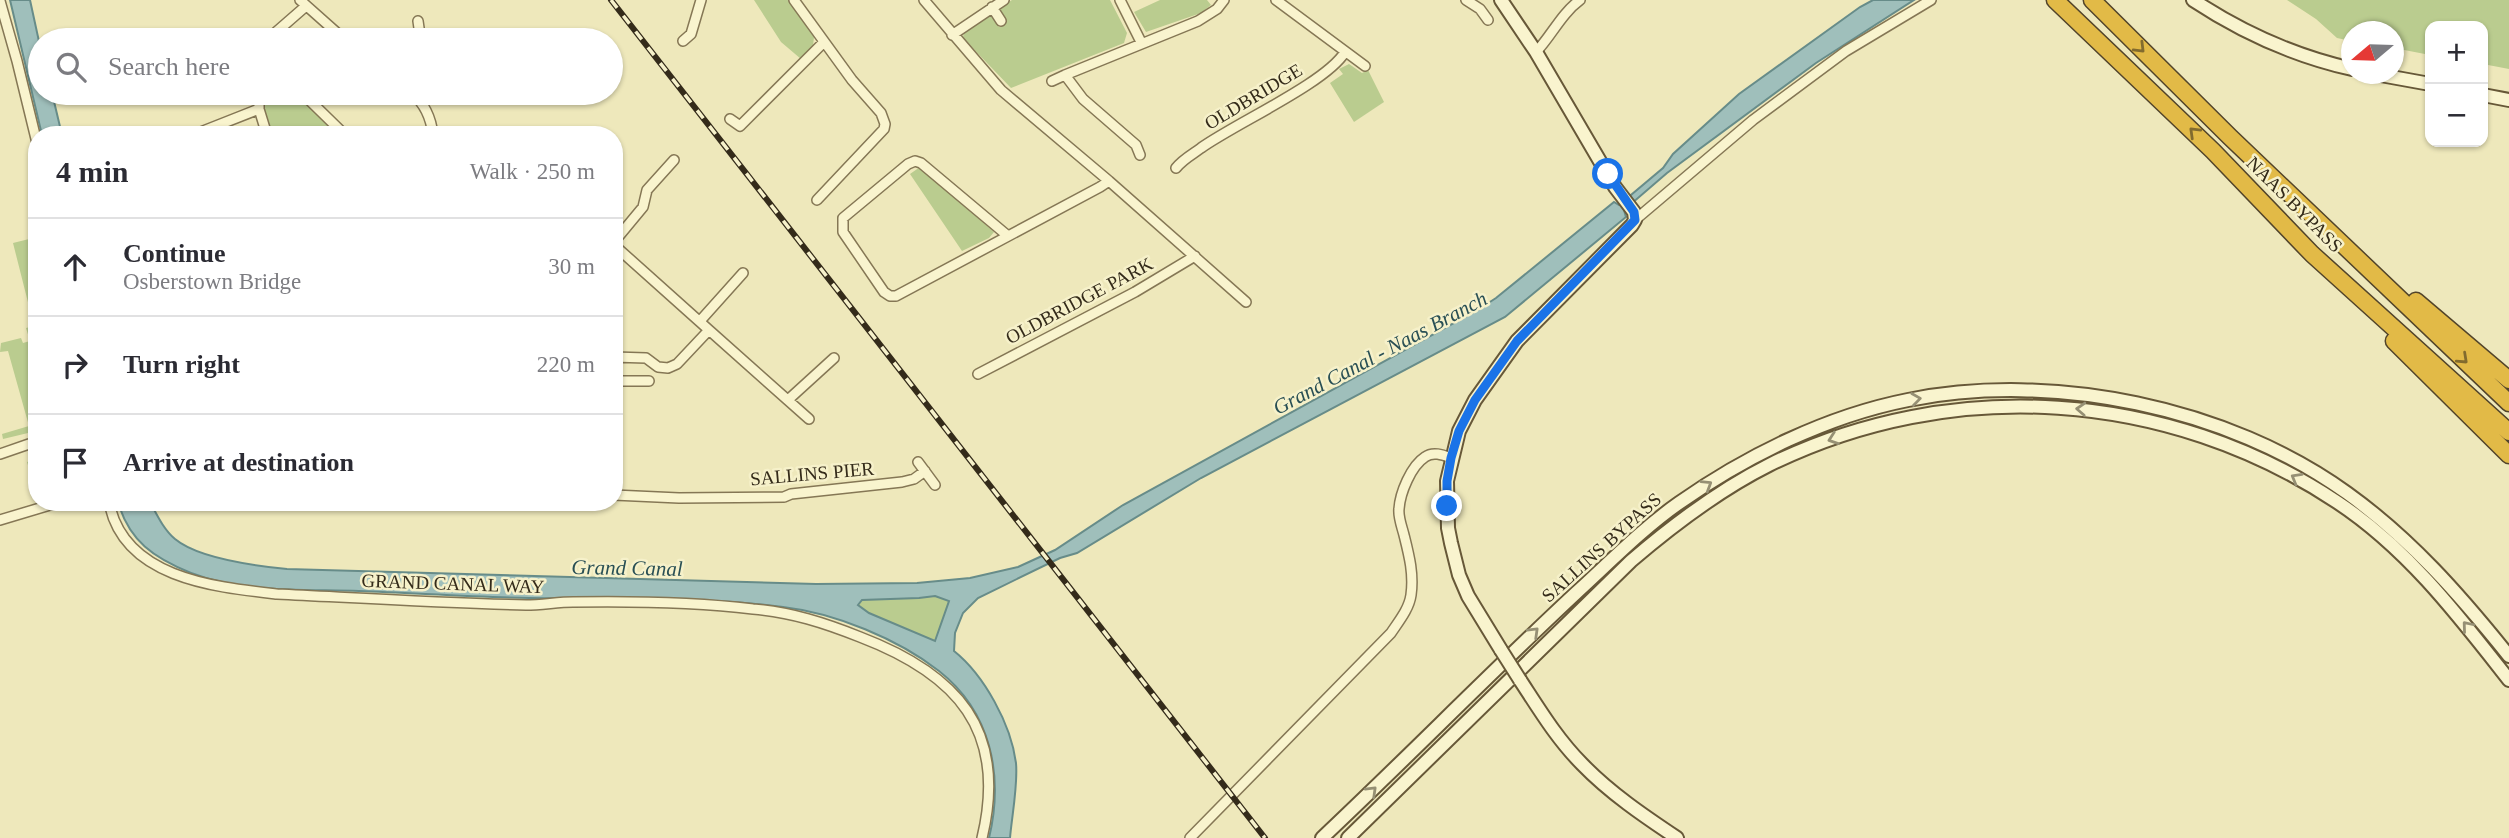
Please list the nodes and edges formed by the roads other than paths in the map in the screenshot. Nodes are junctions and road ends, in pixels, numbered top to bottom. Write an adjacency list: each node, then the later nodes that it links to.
1 (701, 0): 25 (street)
2 (794, 0): 26 (street)
3 (924, 0): 24 (street)
4 (1004, 0): 17 (street)
5 (1119, 0): 27 (street)
6 (1224, 0): 27 (street)
7 (1276, 0): 28 (street)
8 (1466, 0): 18 (street)
9 (1501, 0): 29 (main road)
10 (1580, 0): 29 (street)
11 (1931, 0): 55 (street)
12 (2055, 0): 49 (highway, NAAS BYPASS, one-way to 12)
13 (2092, 0): 48 (highway, NAAS BYPASS, one-way to 48)
14 (2193, 0): 31 (main road)
15 (0, 1): 43 (street)
16 (303, 3): 21 (street); 22 (street)
17 (992, 7): 20 (street); 24 (street)
18 (1488, 20)
19 (418, 21): 23 (street)
20 (1001, 21)
21 (279, 28)
22 (329, 28)
23 (419, 28)
24 (952, 35): 53 (street)
25 (683, 41)
26 (823, 43): 42 (street); 54 (street)
27 (1141, 43): 32 (street)
28 (1345, 52): 30 (street); 52 (street, OLDBRIDGE)
29 (1536, 52): 55 (main road)
30 (1365, 66)
31 (2341, 67)
32 (1065, 75): 34 (street); 50 (street)
33 (2404, 79): 35 (main road)
34 (1052, 81)
35 (2425, 83)
36 (2488, 95): 37 (main road)
37 (2509, 100)
38 (259, 105): 41 (street)
39 (314, 105): 46 (street)
40 (424, 105): 47 (street)
41 (259, 109): 44 (street); 45 (street)
42 (730, 119)
43 (33, 126)
44 (216, 126)
45 (264, 126)
46 (336, 126)
47 (432, 126)
48 (2230, 137): 67 (highway); 71 (highway, NAAS BYPASS, one-way to 71)
49 (2213, 151): 73 (highway, NAAS BYPASS); 76 (highway)
50 (1140, 155)
51 (674, 160): 56 (street)
52 (1176, 168)
53 (1110, 180): 57 (street); 59 (street)
54 (817, 200)
55 (1635, 216): 77 (main road)
56 (623, 232)
57 (1007, 236): 57 (street)
58 (623, 251): 62 (street)
59 (1195, 256): 61 (street); 66 (street, OLDBRIDGE PARK)
60 (743, 273): 62 (street)
61 (1246, 302)
62 (700, 321): 63 (street)
63 (709, 330): 64 (street); 70 (street)
64 (623, 357)
65 (834, 358): 70 (street)
66 (978, 374)
67 (2509, 380)
68 (623, 381): 69 (street)
69 (649, 381)
70 (789, 399): 72 (street)
71 (2509, 403)
72 (809, 419)
73 (2509, 432)
74 (28, 444): 75 (street)
75 (0, 454)
76 (2509, 455)
77 (1451, 458): 88 (street); 91 (main road, bridge)
78 (918, 462): 79 (street)
79 (925, 471): 80 (street); 81 (street, SALLINS PIER)
80 (935, 485)
81 (623, 495)
82 (30, 511): 84 (street)
83 (112, 511): 87 (street, GRAND CANAL WAY)
84 (0, 520)
85 (2509, 656): 89 (main road, SALLINS BYPASS, one-way to 85)
86 (2509, 680): 90 (main road, SALLINS BYPASS, one-way to 90)
87 (982, 838)
88 (1190, 838)
89 (1322, 838)
90 (1348, 838)
91 (1677, 838)

